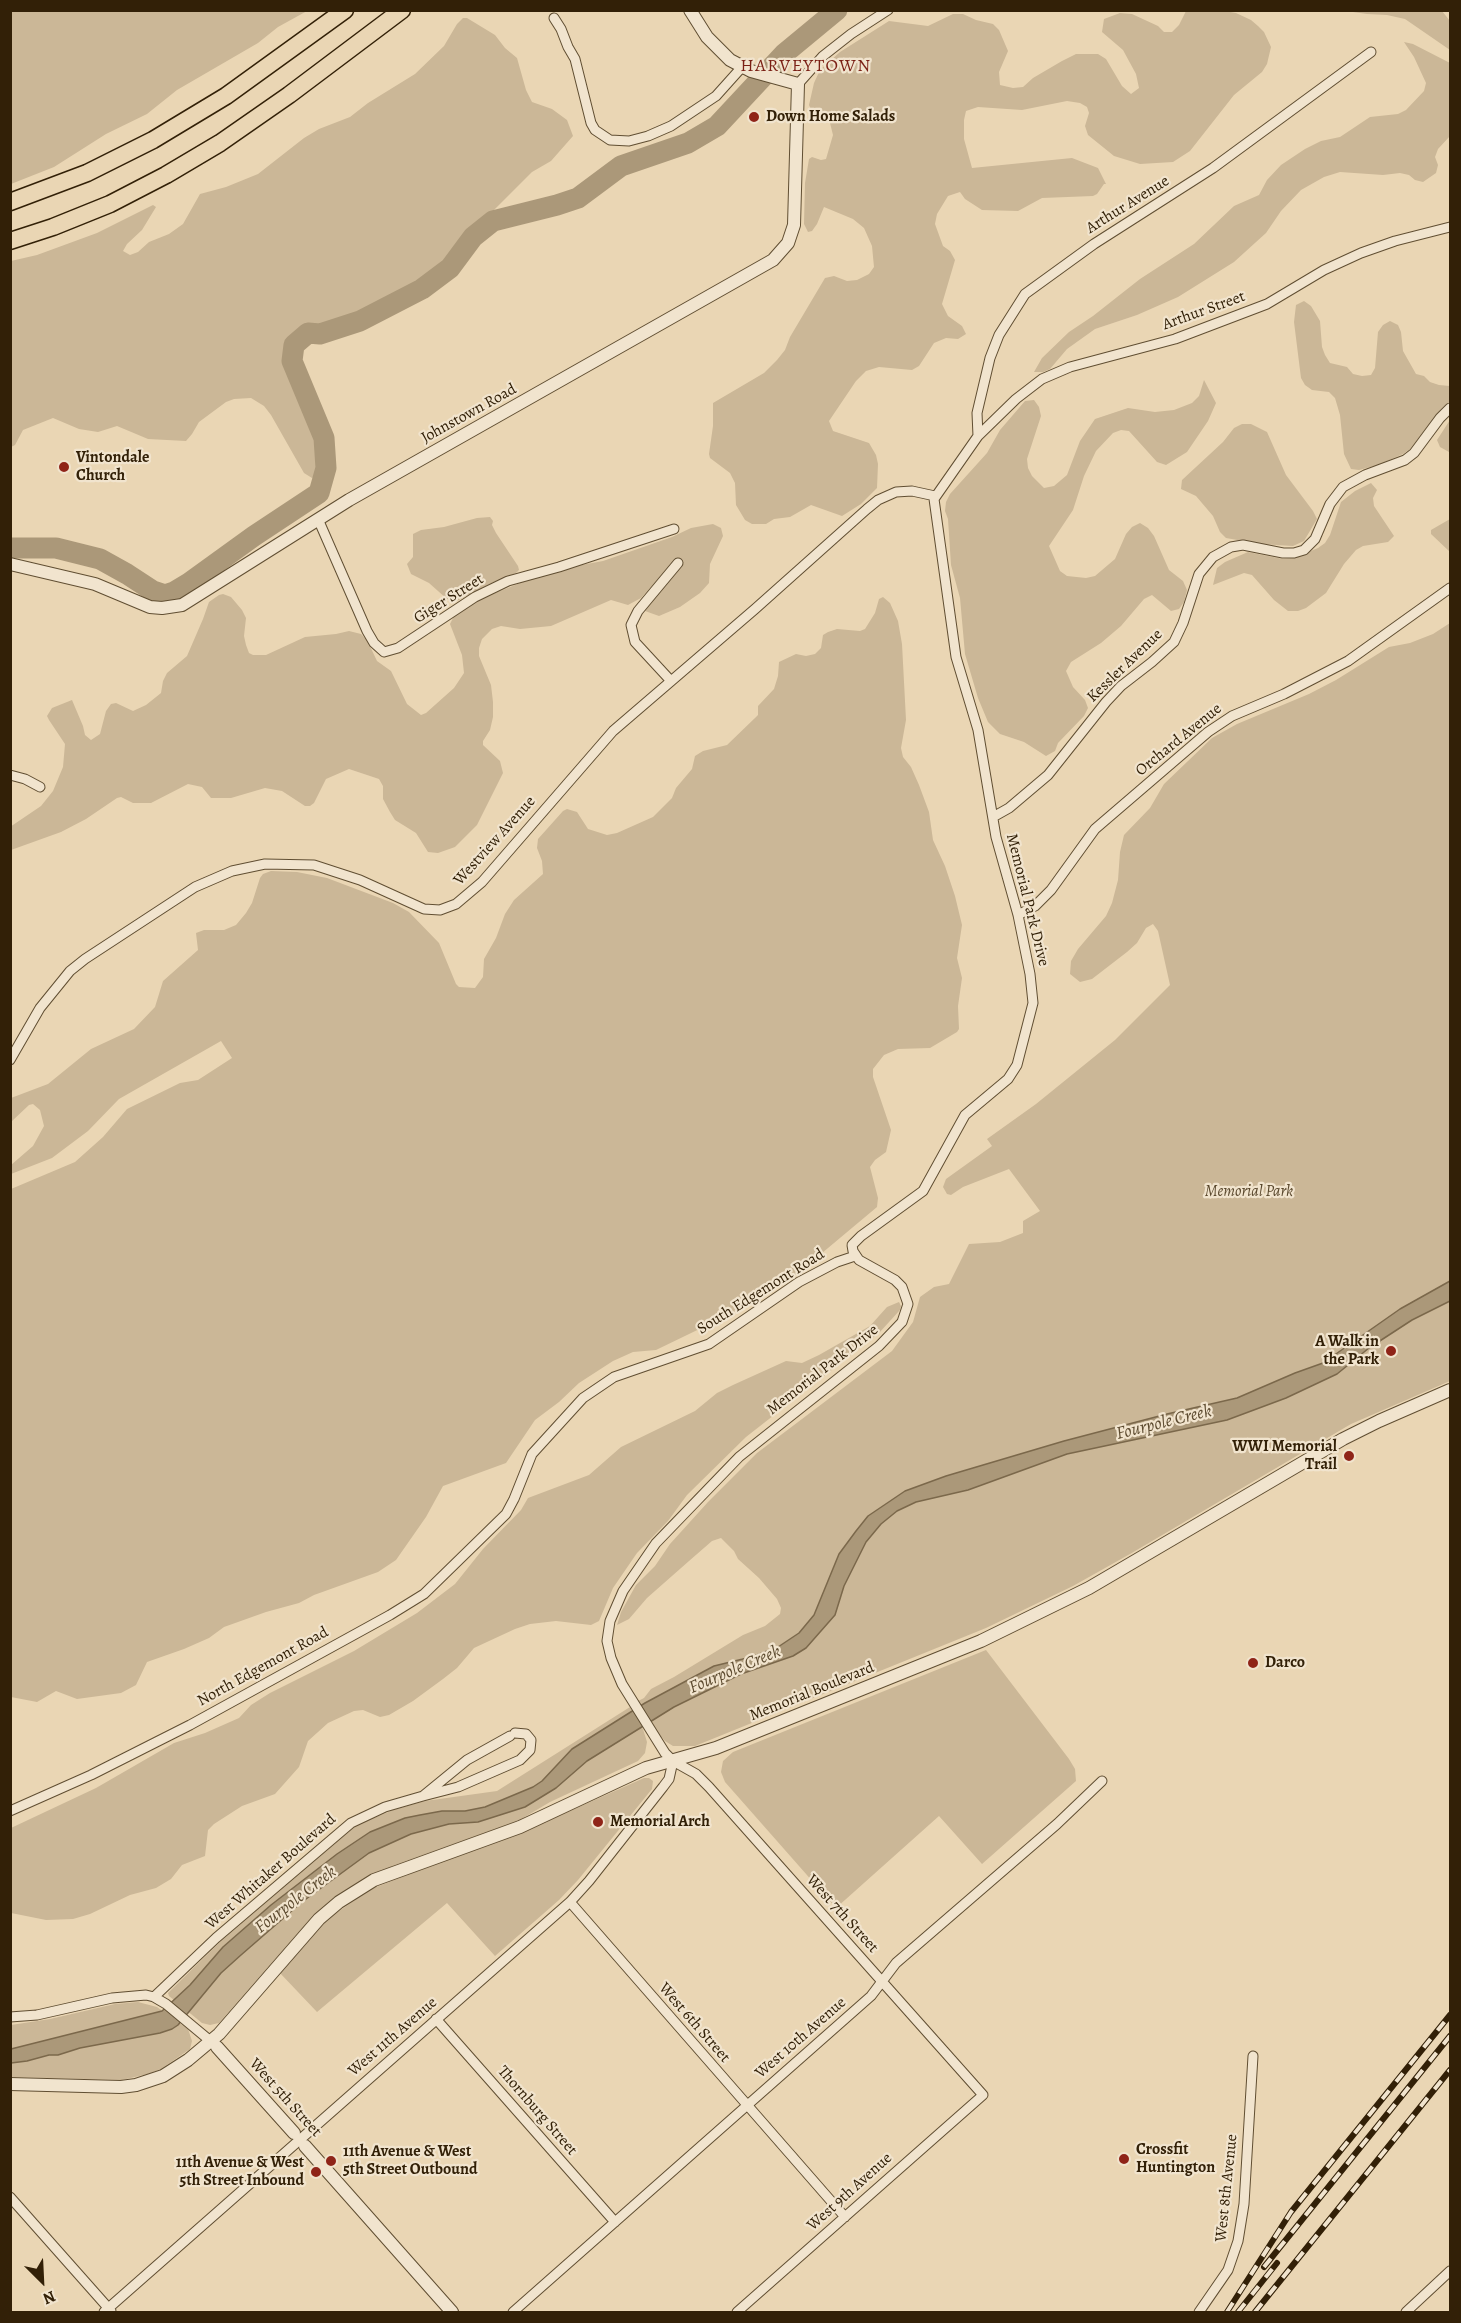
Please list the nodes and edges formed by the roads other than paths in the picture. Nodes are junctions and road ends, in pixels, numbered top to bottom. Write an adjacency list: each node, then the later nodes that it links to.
1 (345, 10): 9 (highway)
2 (402, 10): 11 (highway)
3 (690, 10): 7 (street)
4 (888, 10): 8 (street)
5 (554, 18): 7 (street)
6 (1371, 52): 13 (street, Arthur Avenue)
7 (747, 69): 8 (street)
8 (798, 84): 15 (street, Johnstown Road)
9 (10, 202)
10 (1450, 227): 13 (street, Arthur Street)
11 (10, 242)
12 (1450, 408): 23 (street, Kessler Avenue)
13 (978, 436): 14 (street)
14 (935, 496): 20 (street, Westview Avenue); 23 (street, Memorial Park Drive)
15 (318, 519): 16 (street, Giger Street); 18 (street, Johnstown Road)
16 (674, 529)
17 (678, 563): 20 (street)
18 (10, 564)
19 (1450, 588): 24 (street, Orchard Avenue)
20 (671, 681): 25 (street, Westview Avenue)
21 (10, 775): 22 (street)
22 (40, 787)
23 (993, 817): 24 (street, Memorial Park Drive)
24 (1018, 915): 26 (street, Memorial Park Drive)
25 (10, 1060)
26 (855, 1256): 28 (street, South Edgemont Road); 29 (street, Memorial Park Drive)
27 (1450, 1390): 29 (street, Memorial Boulevard)
28 (506, 1514): 32 (street, North Edgemont Road)
29 (673, 1761): 33 (street, West 11th Avenue); 34 (street, West 7th Street); 38 (street, Memorial Boulevard)
30 (1102, 1781): 34 (street, West 10th Avenue)
31 (423, 1796): 31 (street, West Whitaker Boulevard); 35 (street, West Whitaker Boulevard)
32 (10, 1811)
33 (570, 1902): 37 (street, West 11th Avenue); 42 (street, West 6th Street)
34 (882, 1982): 41 (street, West 7th Street); 42 (street, West 10th Avenue)
35 (154, 1997): 36 (street); 38 (street, West 5th Street)
36 (10, 2017)
37 (436, 2019): 43 (street, West 11th Avenue); 46 (street, Thornburg Street)
38 (214, 2044): 40 (street, Memorial Boulevard); 43 (street, West 5th Street)
39 (1253, 2056): 52 (street, West 8th Avenue)
40 (10, 2084)
41 (983, 2095): 45 (street, West 9th Avenue)
42 (747, 2105): 45 (street, West 6th Street); 46 (street, West 10th Avenue)
43 (300, 2139): 48 (street, West 11th Avenue); 49 (street, West 5th Street)
44 (10, 2196): 48 (street)
45 (845, 2217): 51 (street, West 9th Avenue)
46 (615, 2222): 50 (street, West 10th Avenue)
47 (1450, 2272): 53 (street)
48 (109, 2311)
49 (452, 2313)
50 (513, 2313)
51 (737, 2313)
52 (1199, 2313)
53 (1406, 2313)

